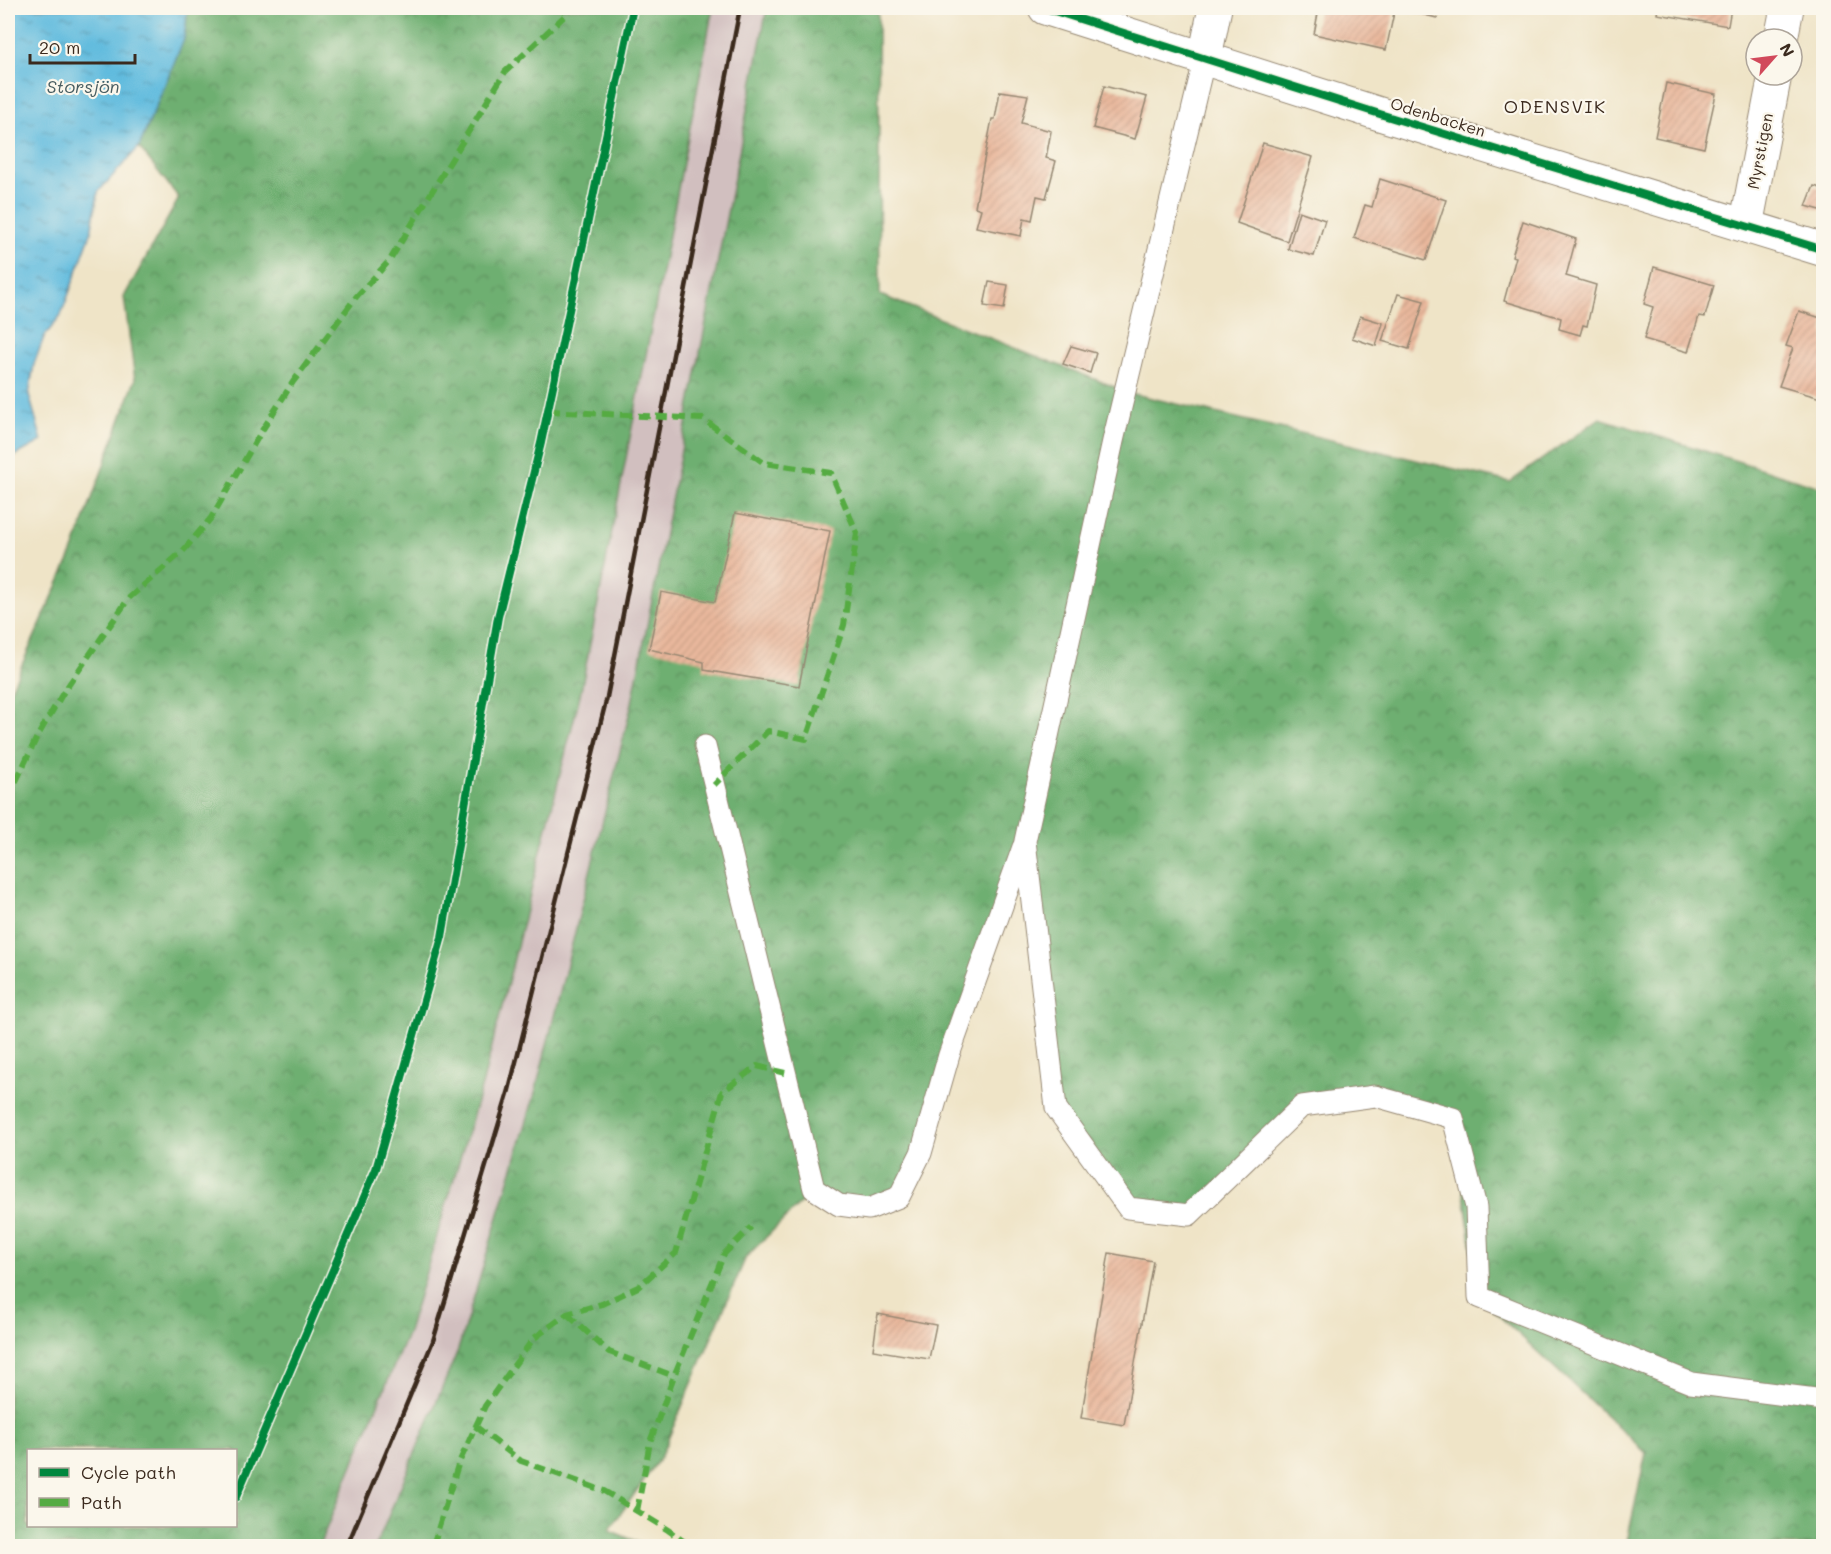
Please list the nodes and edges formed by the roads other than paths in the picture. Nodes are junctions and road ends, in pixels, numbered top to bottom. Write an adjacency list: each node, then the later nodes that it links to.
1 (1045, 8): 5 (street, Odenbacken)
2 (1215, 8): 5 (street)
3 (1787, 8): 4 (street)
4 (1783, 27)
5 (1205, 57): 7 (street, Odenbacken); 10 (lane)
6 (1773, 87): 7 (street, Myrstigen)
7 (1746, 226): 8 (street, Odenbacken)
8 (1824, 250)
9 (705, 746): 10 (lane)
10 (1025, 841): 11 (lane)
11 (1824, 1400)

